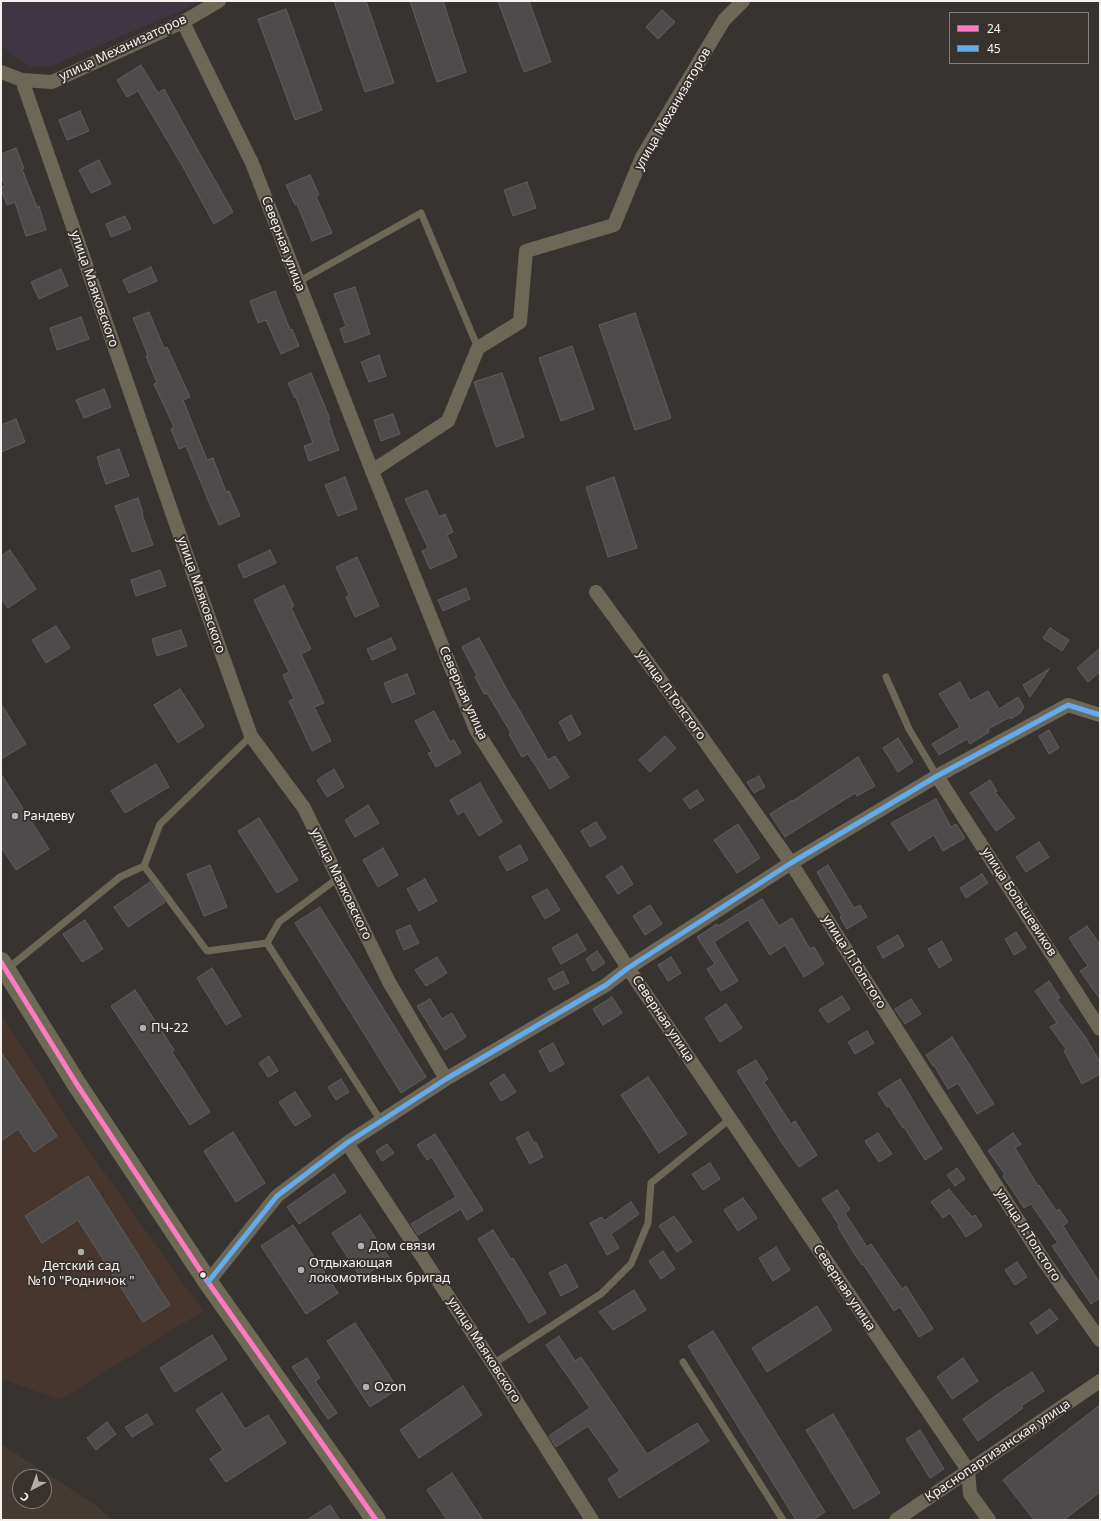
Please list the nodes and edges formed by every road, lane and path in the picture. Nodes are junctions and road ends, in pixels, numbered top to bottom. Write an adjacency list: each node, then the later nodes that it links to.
1 (219, 1): 3 (street, улица Механизаторов)
2 (743, 1): 7 (street, улица Механизаторов)
3 (182, 22): 5 (street, улица Механизаторов); 6 (street, Северная улица)
4 (1, 72): 5 (street, улица Механизаторов)
5 (22, 80): 12 (street, улица Маяковского)
6 (298, 282): 7 (lane); 8 (street, Северная улица)
7 (478, 348): 8 (street)
8 (372, 471): 19 (street, Северная улица)
9 (596, 592): 14 (street, улица Л.Толстого)
10 (886, 676): 13 (lane)
11 (1100, 715): 13 (street)
12 (251, 736): 15 (lane); 16 (street, улица Маяковского)
13 (937, 776): 14 (street); 20 (street, улица Большевиков)
14 (791, 863): 19 (street); 26 (street, улица Л.Толстого)
15 (144, 866): 17 (lane); 18 (lane)
16 (338, 878): 17 (lane); 21 (street, улица Маяковского)
17 (267, 943): 23 (lane)
18 (4, 966): 25 (street)
19 (628, 968): 21 (street); 22 (street, Северная улица)
20 (1100, 1029)
21 (446, 1078): 23 (street)
22 (730, 1119): 28 (lane); 30 (street, Северная улица)
23 (381, 1121): 24 (street)
24 (347, 1142): 25 (street); 28 (street, улица Маяковского)
25 (208, 1282): 31 (street)
26 (1100, 1340)
27 (683, 1362): 33 (lane)
28 (494, 1364): 32 (street, улица Маяковского)
29 (1100, 1381): 30 (street, Краснопартизанская улица)
30 (968, 1470): 34 (street, Краснопартизанская улица); 35 (street, Северная улица)
31 (376, 1520)
32 (592, 1520)
33 (783, 1520)
34 (896, 1520)
35 (989, 1520)

